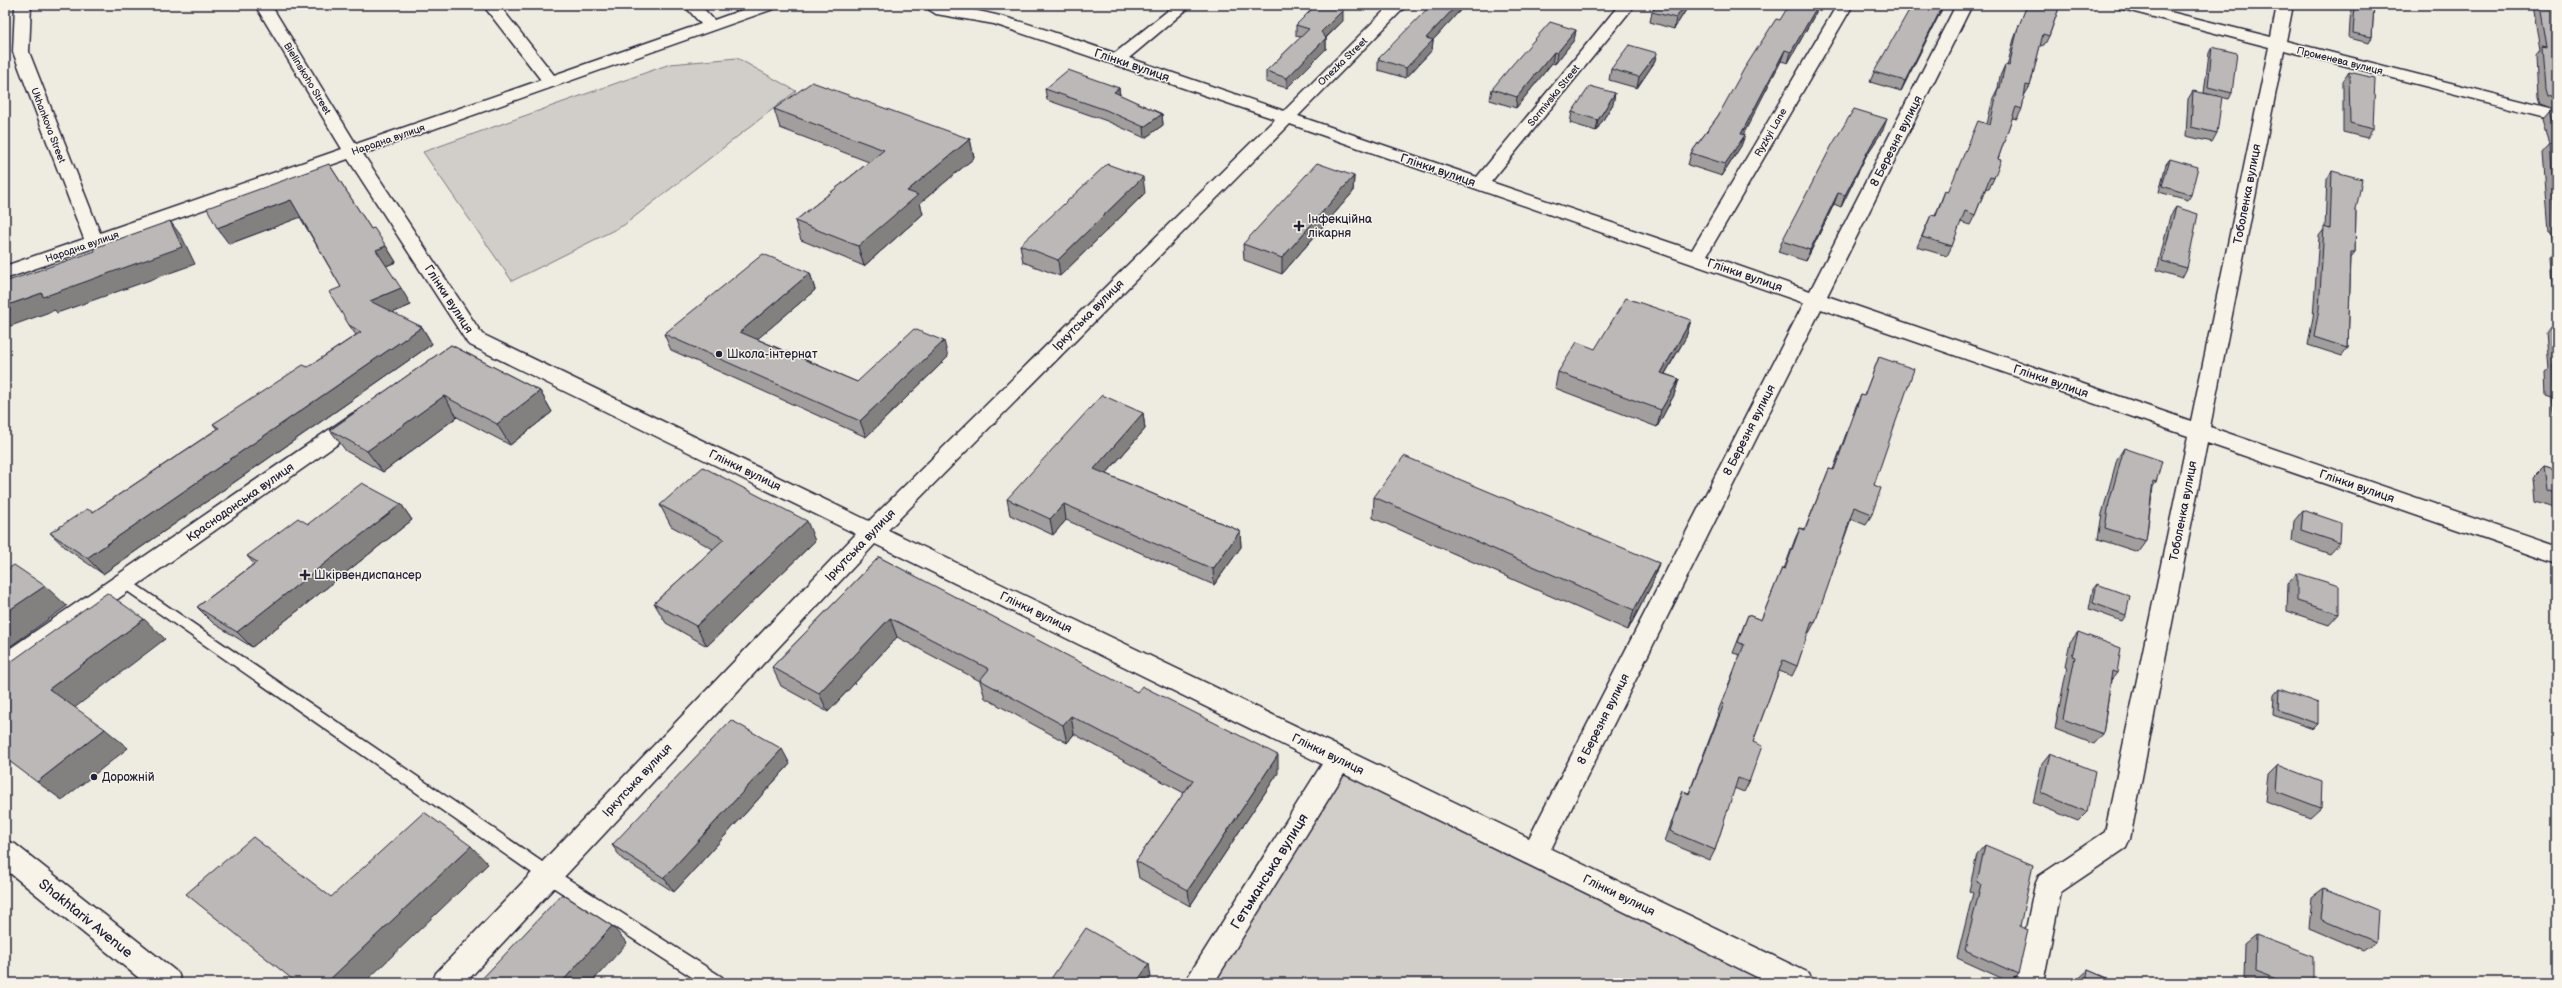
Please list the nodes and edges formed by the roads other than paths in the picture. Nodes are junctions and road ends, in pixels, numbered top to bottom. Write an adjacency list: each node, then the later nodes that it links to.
1 (263, 5): 20 (street, Bielinskoho Street)
2 (491, 5): 17 (street)
3 (692, 5): 14 (street)
4 (771, 5): 14 (street, Народна вулиця)
5 (930, 5): 16 (street, Глінки вулиця)
6 (1399, 5): 19 (street, Onezka Street)
7 (1627, 5): 21 (street, Sormivska Street)
8 (1844, 5): 23 (street, Ryzkyi Lane)
9 (1964, 5): 25 (street, 8 Березня вулиця)
10 (2124, 5): 15 (street, Променева вулиця)
11 (2285, 5): 15 (street, Тоболенка вулиця)
12 (28, 6): 22 (street, Ukhankova Street)
13 (1181, 6): 16 (street)
14 (711, 26): 17 (street, Народна вулиця)
15 (2277, 44): 18 (street, Променева вулиця); 29 (street, Тоболенка вулиця)
16 (1117, 59): 19 (street, Глінки вулиця)
17 (551, 82): 20 (street, Народна вулиця)
18 (2557, 115)
19 (1285, 117): 21 (street, Глінки вулиця); 30 (street, Іркутська вулиця)
20 (352, 151): 22 (street, Народна вулиця); 26 (street, Глінки вулиця)
21 (1480, 184): 23 (street, Глінки вулиця)
22 (94, 242): 24 (street, Народна вулиця)
23 (1696, 259): 25 (street, Глінки вулиця)
24 (5, 273)
25 (1815, 300): 29 (street, Глінки вулиця); 36 (street, 8 Березня вулиця)
26 (475, 339): 27 (street); 30 (street, Глінки вулиця)
27 (455, 352)
28 (378, 406): 32 (street, Краснодонська вулиця)
29 (2199, 432): 31 (street, Глінки вулиця); 43 (street, Тоболенка вулиця)
30 (872, 532): 34 (street, Глінки вулиця); 37 (street, Іркутська вулиця)
31 (2557, 555)
32 (125, 582): 33 (street, Краснодонська вулиця); 37 (lane)
33 (5, 665)
34 (1339, 759): 36 (street, Глінки вулиця); 41 (street, Гетьманська вулиця)
35 (5, 853): 38 (street, Shakhtariv Avenue)
36 (1535, 854): 42 (street, Глінки вулиця)
37 (548, 875): 39 (street, Іркутська вулиця); 40 (lane)
38 (168, 983)
39 (446, 983)
40 (716, 983)
41 (1198, 983)
42 (1800, 983)
43 (2029, 983)

